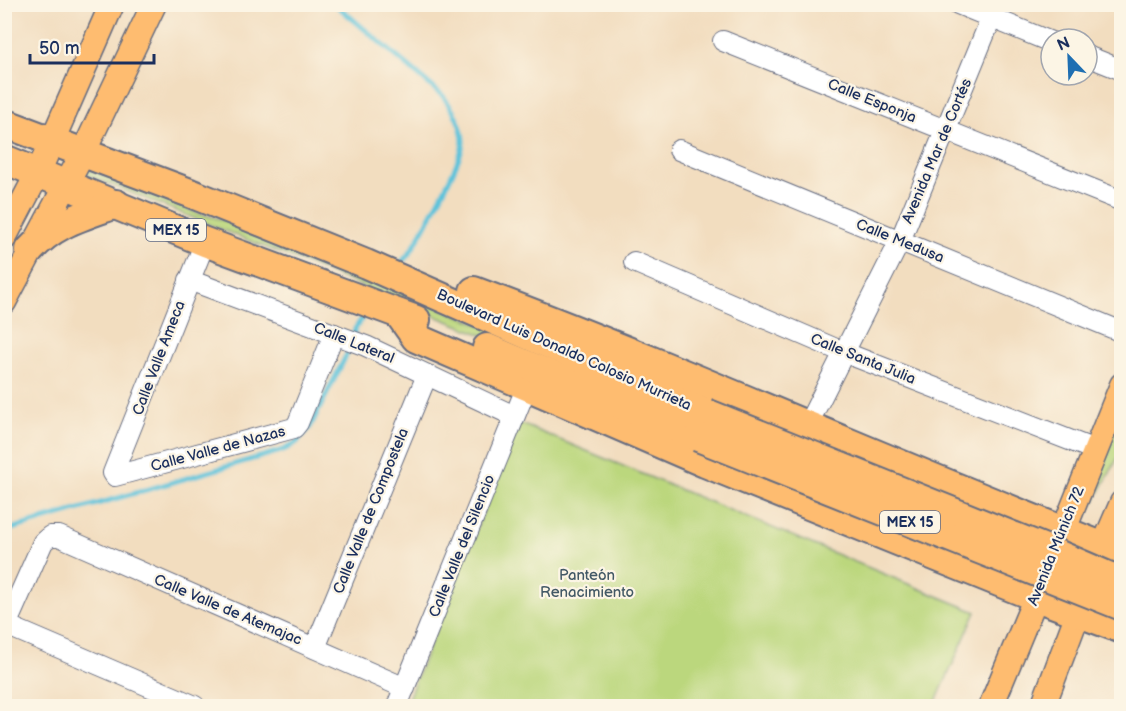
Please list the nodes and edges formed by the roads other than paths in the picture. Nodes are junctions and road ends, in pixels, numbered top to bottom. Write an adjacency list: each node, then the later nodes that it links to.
1 (112, 4): 11 (main road)
2 (154, 4): 13 (main road)
3 (958, 4): 4 (street)
4 (994, 11): 5 (street); 10 (street, Avenida Mar de Cortés)
5 (1039, 35)
6 (723, 41): 10 (street, Calle Esponja)
7 (1099, 61): 8 (street)
8 (1122, 70)
9 (4, 123): 11 (highway, Boulevard Luis Donaldo Colosio Murrieta / MEX 15)
10 (946, 131): 17 (street, Calle Esponja); 20 (street, Avenida Mar de Cortés)
11 (52, 142): 13 (highway, Boulevard Luis Donaldo Colosio Murrieta / MEX 15); 15 (main road)
12 (679, 150): 20 (street, Calle Medusa)
13 (83, 153): 16 (main road); 25 (highway, Boulevard Luis Donaldo Colosio Murrieta / MEX 15)
14 (4, 159): 15 (highway, Boulevard Luis Donaldo Colosio Murrieta / MEX 15)
15 (38, 173): 16 (highway, Boulevard Luis Donaldo Colosio Murrieta / MEX 15); 19 (main road)
16 (65, 185): 18 (highway, Boulevard Luis Donaldo Colosio Murrieta / MEX 15); 22 (main road)
17 (1122, 201)
18 (116, 204): 21 (highway, Boulevard Luis Donaldo Colosio Murrieta / MEX 15); 22 (highway)
19 (4, 238)
20 (900, 241): 28 (street, Calle Medusa); 30 (street, Avenida Mar de Cortés)
21 (205, 242): 24 (street, Calle Valle Ameca); 27 (highway, Boulevard Luis Donaldo Colosio Murrieta / MEX 15)
22 (30, 250): 26 (main road)
23 (634, 262): 30 (street, Calle Santa Julia)
24 (189, 280): 29 (street, Calle Lateral); 38 (street, Calle Valle Ameca)
25 (413, 284): 35 (highway); 36 (highway, Boulevard Luis Donaldo Colosio Murrieta / MEX 15)
26 (4, 302)
27 (392, 311): 33 (highway); 36 (highway, Boulevard Luis Donaldo Colosio Murrieta / MEX 15)
28 (1122, 332)
29 (349, 340): 31 (street, Calle Lateral); 38 (street, Calle Valle de Nazas)
30 (843, 352): 35 (street, Avenida Mar de Cortés); 37 (street, Calle Santa Julia)
31 (426, 375): 34 (street, Calle Lateral); 50 (street, Calle Valle de Compostela)
32 (1122, 385): 37 (main road, Avenida Múnich 72)
33 (527, 386): 34 (street, Calle Valle del Silencio); 43 (highway)
34 (514, 416): 51 (street, Calle Valle del Silencio)
35 (808, 424): 39 (highway)
36 (702, 425): 44 (highway, Boulevard Luis Donaldo Colosio Murrieta / MEX 15, bridge); 46 (highway, Boulevard Luis Donaldo Colosio Murrieta / MEX 15, bridge)
37 (1095, 450): 41 (main road, Avenida Múnich 72)
38 (113, 473)
39 (975, 496): 41 (highway); 43 (highway)
40 (1122, 503): 42 (main road)
41 (1063, 532): 42 (highway); 45 (highway, Avenida Múnich 72)
42 (1112, 551): 47 (highway)
43 (940, 558): 45 (highway)
44 (1122, 582)
45 (1035, 597): 47 (highway); 54 (main road, Avenida Múnich 72)
46 (1122, 606)
47 (1078, 613): 49 (highway); 55 (main road)
48 (5, 628): 50 (street, Calle Valle de Atemajac); 52 (street)
49 (1122, 629)
50 (315, 648): 51 (street, Calle Valle de Atemajac)
51 (405, 688): 53 (street, Calle Valle del Silencio)
52 (195, 706)
53 (397, 706)
54 (991, 706)
55 (1043, 706)

